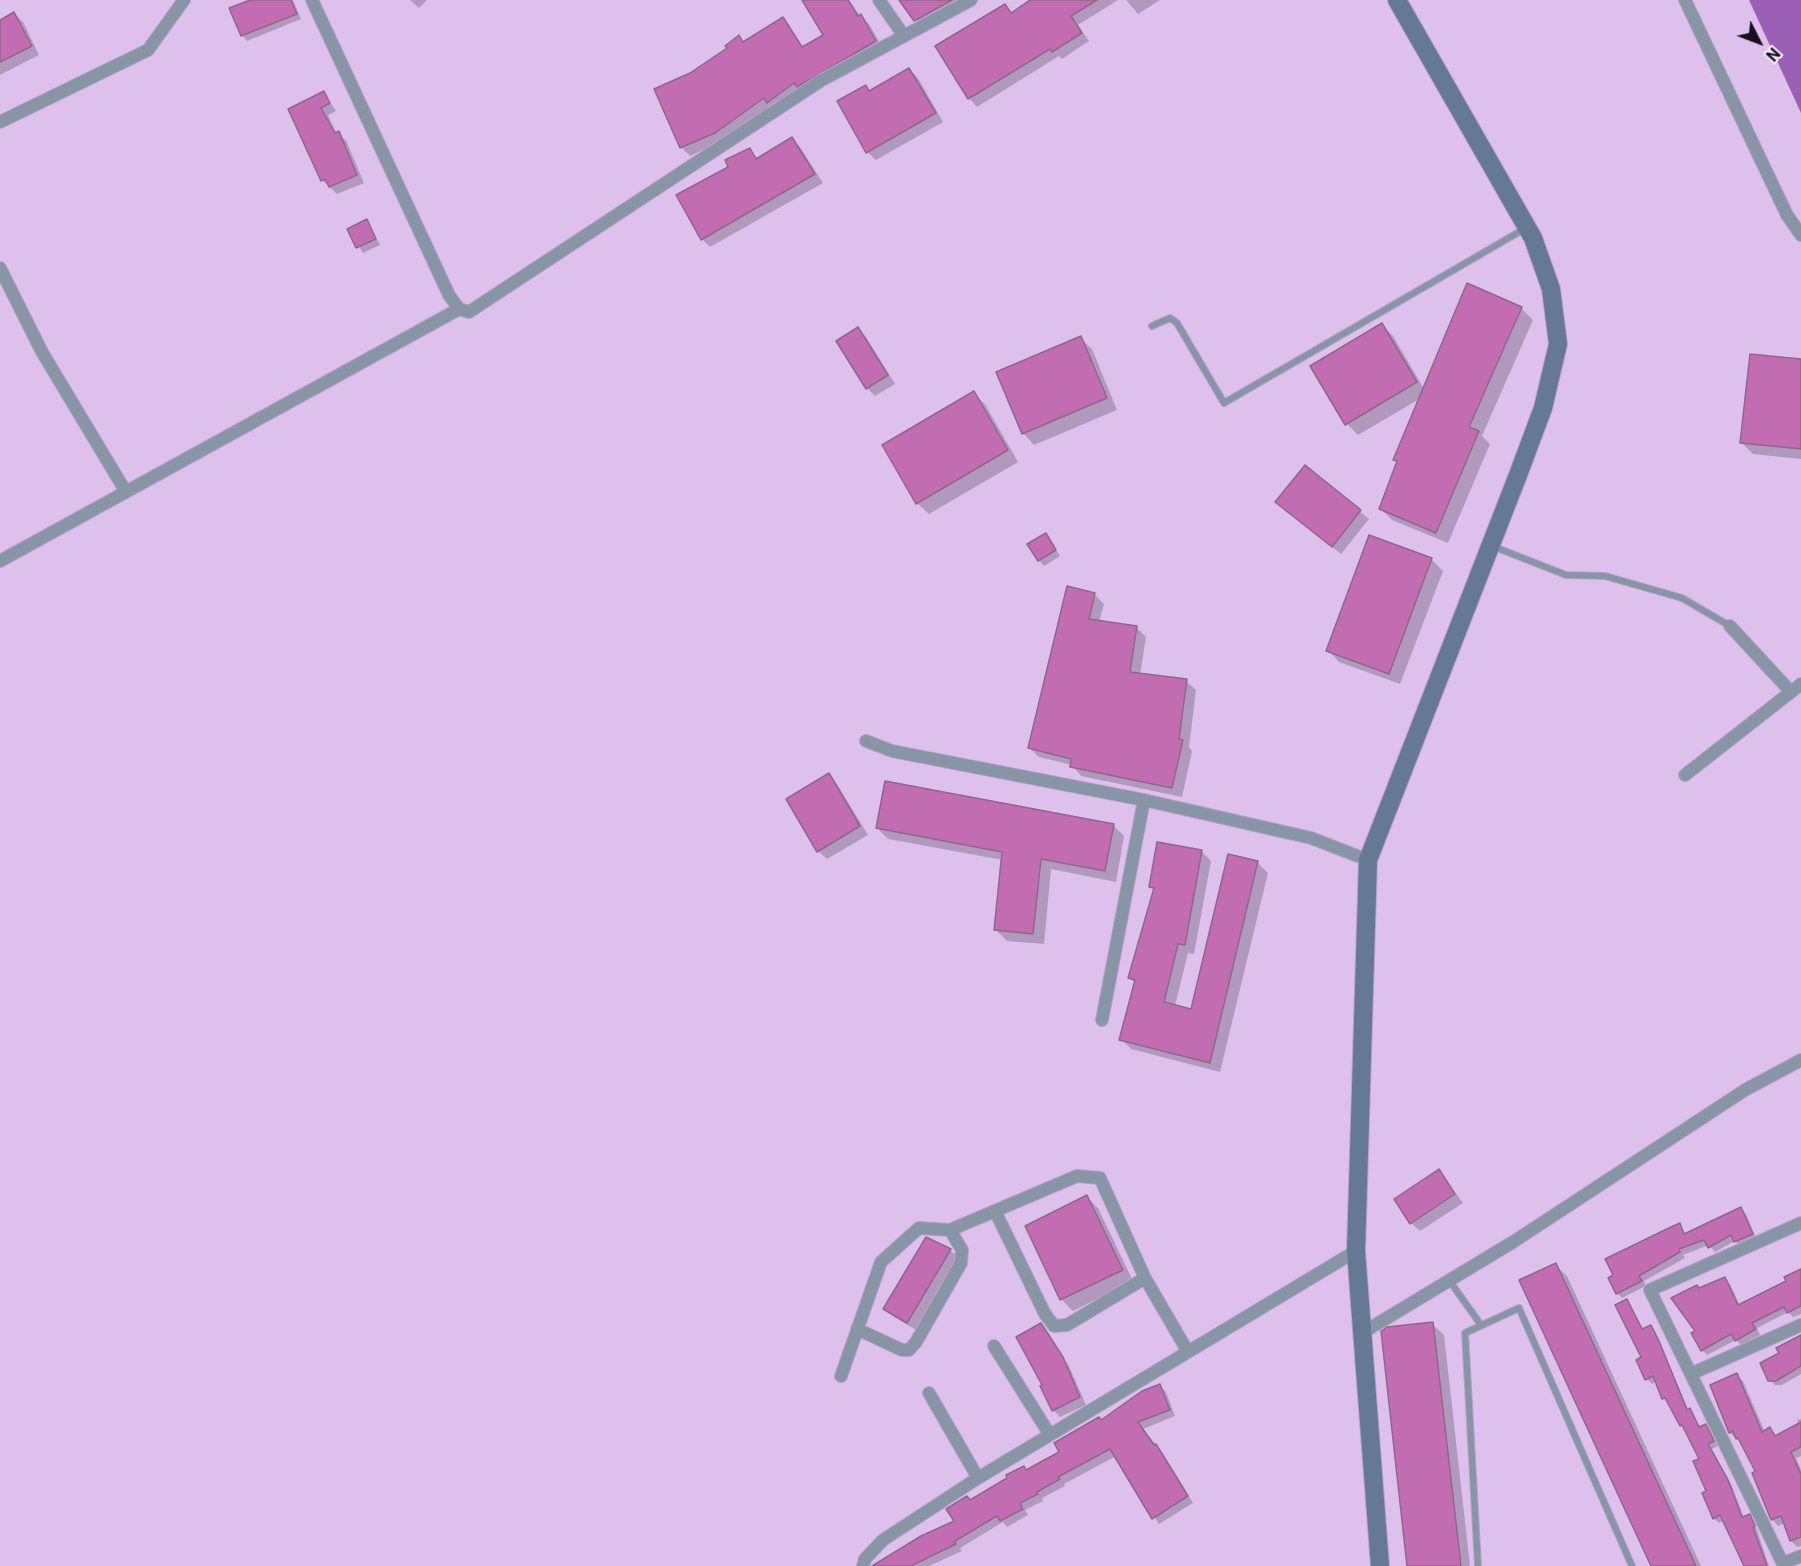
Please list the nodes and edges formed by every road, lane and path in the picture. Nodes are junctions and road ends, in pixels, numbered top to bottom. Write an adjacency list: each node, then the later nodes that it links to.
1 (184, 0): 8 (street)
2 (312, 0): 12 (street)
3 (879, 0): 7 (street)
4 (970, 0): 7 (street)
5 (1397, 0): 9 (street)
6 (1684, 0): 10 (street)
7 (904, 36): 12 (street)
8 (0, 122)
9 (1527, 228): 13 (lane); 15 (street)
10 (1801, 236)
11 (0, 268): 14 (street)
12 (459, 309): 14 (street)
13 (1152, 326)
14 (126, 492): 16 (street)
15 (1491, 545): 17 (lane); 23 (street)
16 (0, 561)
17 (1730, 626): 19 (street)
18 (1801, 684): 19 (street)
19 (1791, 692): 21 (street)
20 (866, 741): 22 (street)
21 (1685, 775)
22 (1144, 801): 23 (street); 24 (street)
23 (1368, 860): 29 (street)
24 (1102, 1020)
25 (1801, 1060): 31 (street)
26 (995, 1211): 28 (street); 30 (street); 30 (street)
27 (1801, 1224): 38 (street)
28 (950, 1230): 34 (street); 34 (street)
29 (1356, 1251): 35 (street); 37 (street)
30 (1145, 1278): 37 (street)
31 (1449, 1280): 32 (lane); 35 (street)
32 (1481, 1325): 47 (lane); 48 (lane)
33 (1801, 1325): 38 (street)
34 (857, 1329): 39 (street)
35 (1362, 1333): 46 (street)
36 (994, 1346): 41 (street)
37 (1188, 1352): 41 (street)
38 (1693, 1373): 44 (street)
39 (841, 1376)
40 (929, 1393): 42 (street)
41 (1050, 1435): 42 (street)
42 (978, 1478): 45 (street)
43 (1801, 1556): 44 (street)
44 (1783, 1564)
45 (862, 1566)
46 (1380, 1566)
47 (1478, 1566)
48 (1632, 1566)

